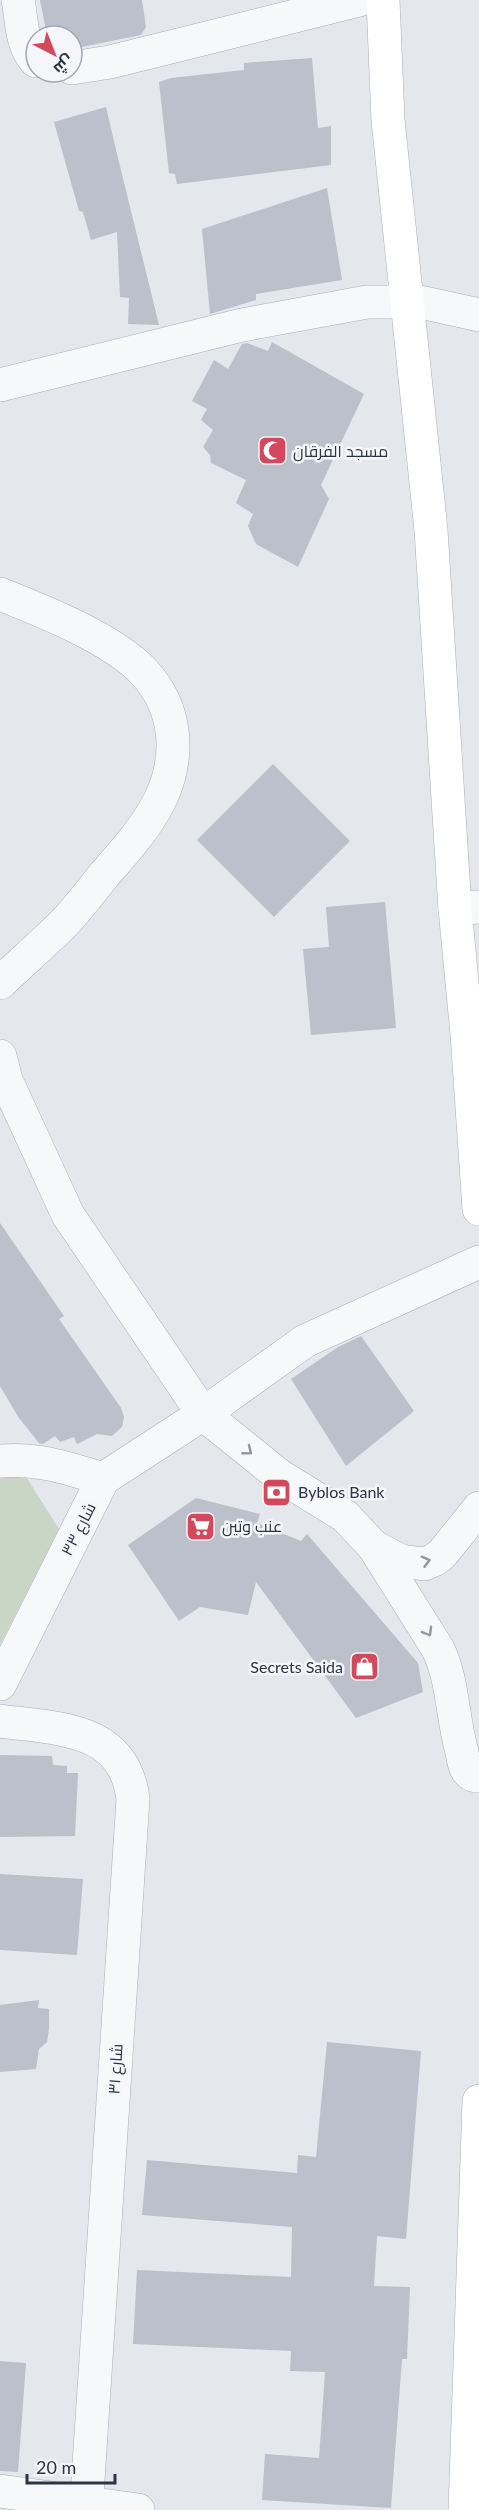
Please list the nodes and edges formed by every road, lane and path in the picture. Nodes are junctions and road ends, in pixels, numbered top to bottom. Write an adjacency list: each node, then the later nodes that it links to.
1 (18, 0): 4 (street)
2 (358, 0): 5 (street)
3 (384, 0): 6 (main road)
4 (24, 42)
5 (84, 66)
6 (409, 302): 7 (street); 8 (street); 10 (main road)
7 (479, 315)
8 (0, 385)
9 (0, 594): 11 (street)
10 (467, 908): 12 (main road)
11 (0, 983)
12 (473, 1033): 14 (main road)
13 (2, 1072): 16 (street)
14 (479, 1209)
15 (479, 1262): 16 (street)
16 (203, 1414): 18 (street); 20 (street, one-way to 20)
17 (0, 1461): 18 (street)
18 (103, 1479): 21 (street, شارع ٣٣)
19 (479, 1508): 20 (street, one-way to 19)
20 (374, 1547): 23 (street, one-way to 23)
21 (0, 1684)
22 (0, 1721): 26 (street, شارع ٣١)
23 (479, 1776)
24 (479, 2101): 28 (main road)
25 (0, 2491): 26 (street)
26 (86, 2506): 27 (street)
27 (138, 2510)
28 (465, 2510)

